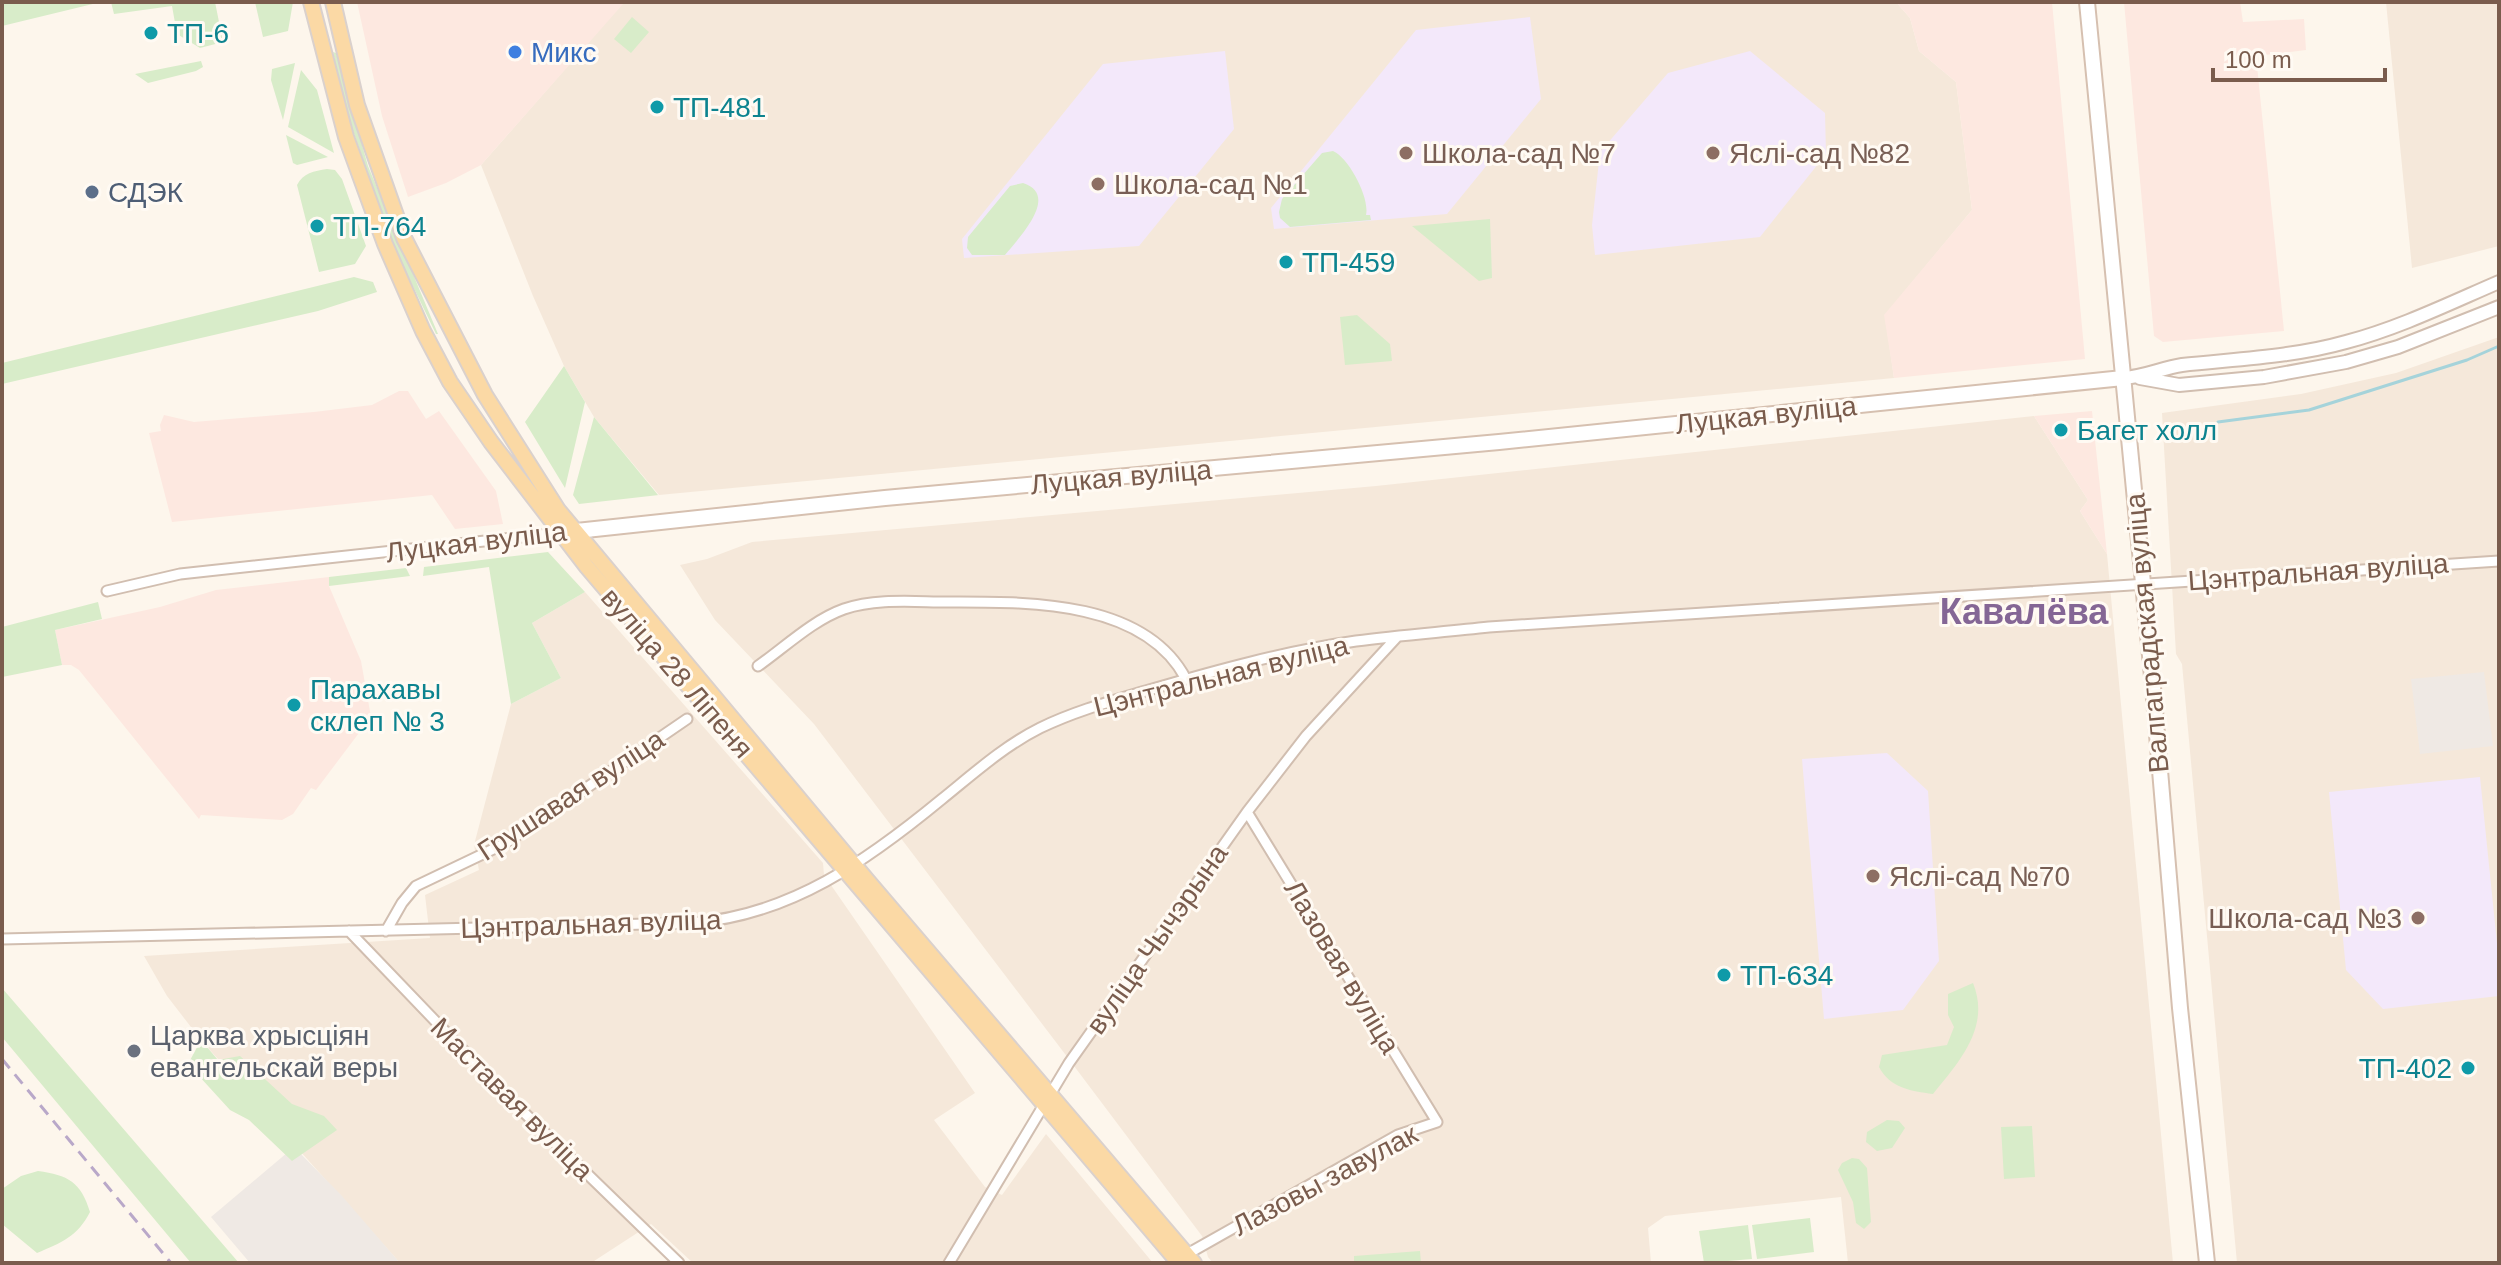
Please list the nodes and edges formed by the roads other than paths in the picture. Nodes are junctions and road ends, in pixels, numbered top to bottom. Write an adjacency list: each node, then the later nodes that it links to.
1 (311, 2): 7 (main road, вуліца 28 Ліпеня)
2 (333, 2): 6 (main road, вуліца 28 Ліпеня)
3 (2087, 2): 8 (main road, Валгаградская вуліца)
4 (2499, 282): 8 (street, Луцкая вуліца)
5 (2499, 307): 8 (street, Луцкая вуліца)
6 (456, 343): 7 (main road); 9 (main road, вуліца 28 Ліпеня)
7 (434, 352): 10 (main road, вуліца 28 Ліпеня)
8 (2130, 378): 9 (main road, Луцкая вуліца); 12 (main road, Валгаградская вуліца)
9 (574, 531): 10 (main road, Луцкая вуліца); 19 (main road, вуліца 28 Ліпеня)
10 (559, 533): 13 (street, Луцкая вуліца); 19 (main road, вуліца 28 Ліпеня)
11 (2499, 561): 12 (street, Цэнтральная вуліца)
12 (2142, 583): 14 (street, Цэнтральная вуліца); 28 (main road, Валгаградская вуліца)
13 (107, 591)
14 (1397, 637): 16 (street, Цэнтральная вуліца); 18 (street, вуліца Чычэрына)
15 (758, 666): 16 (street)
16 (1186, 679): 19 (street, Цэнтральная вуліца)
17 (687, 719): 21 (street, Грушавая вуліца)
18 (1247, 812): 23 (street, вуліца Чычэрына); 24 (street, Лазовая вуліца)
19 (851, 868): 21 (street, Цэнтральная вуліца); 23 (main road, вуліца 28 Ліпеня)
20 (349, 931): 21 (street, Цэнтральная вуліца); 22 (street, Цэнтральная вуліца); 26 (street, Маставая вуліца)
21 (386, 931)
22 (2, 939)
23 (1047, 1100): 25 (main road, вуліца 28 Ліпеня); 27 (street, вуліца Чычэрына)
24 (1437, 1122): 25 (street, Лазовы завулак)
25 (1182, 1261)
26 (679, 1263)
27 (949, 1263)
28 (2207, 1263)

